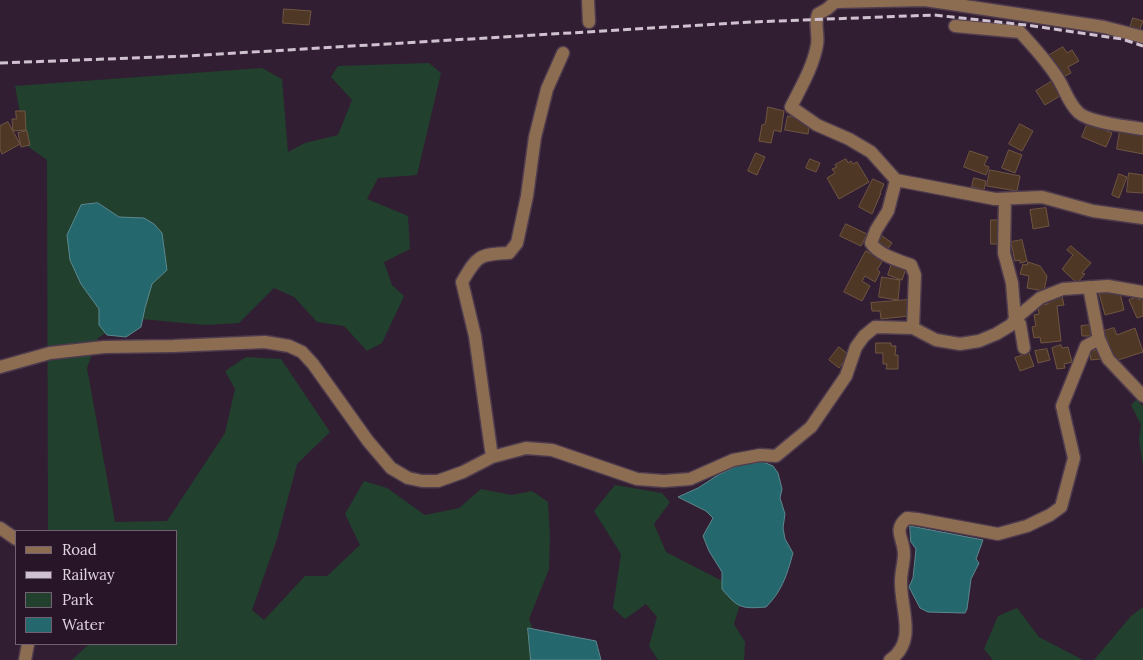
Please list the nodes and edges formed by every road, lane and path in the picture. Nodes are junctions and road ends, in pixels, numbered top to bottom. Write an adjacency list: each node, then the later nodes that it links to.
1 (588, 0): 4 (street)
2 (840, 1): 3 (street); 9 (street)
3 (933, 1): 6 (street)
4 (589, 22)
5 (955, 26): 8 (street)
6 (1143, 37)
7 (563, 53): 20 (street)
8 (1143, 129)
9 (896, 180): 10 (street); 15 (street)
10 (1005, 199): 11 (street); 14 (street)
11 (1143, 218)
12 (1089, 287): 13 (street); 14 (street); 16 (street)
13 (1143, 292)
14 (1015, 319): 15 (street); 17 (street)
15 (912, 328): 20 (street)
16 (1099, 340): 19 (street); 25 (street)
17 (1024, 348)
18 (0, 367): 20 (street)
19 (1143, 396)
20 (492, 457)
21 (0, 528): 22 (street)
22 (15, 538)
23 (28, 645): 24 (street)
24 (25, 660)
25 (890, 660)

